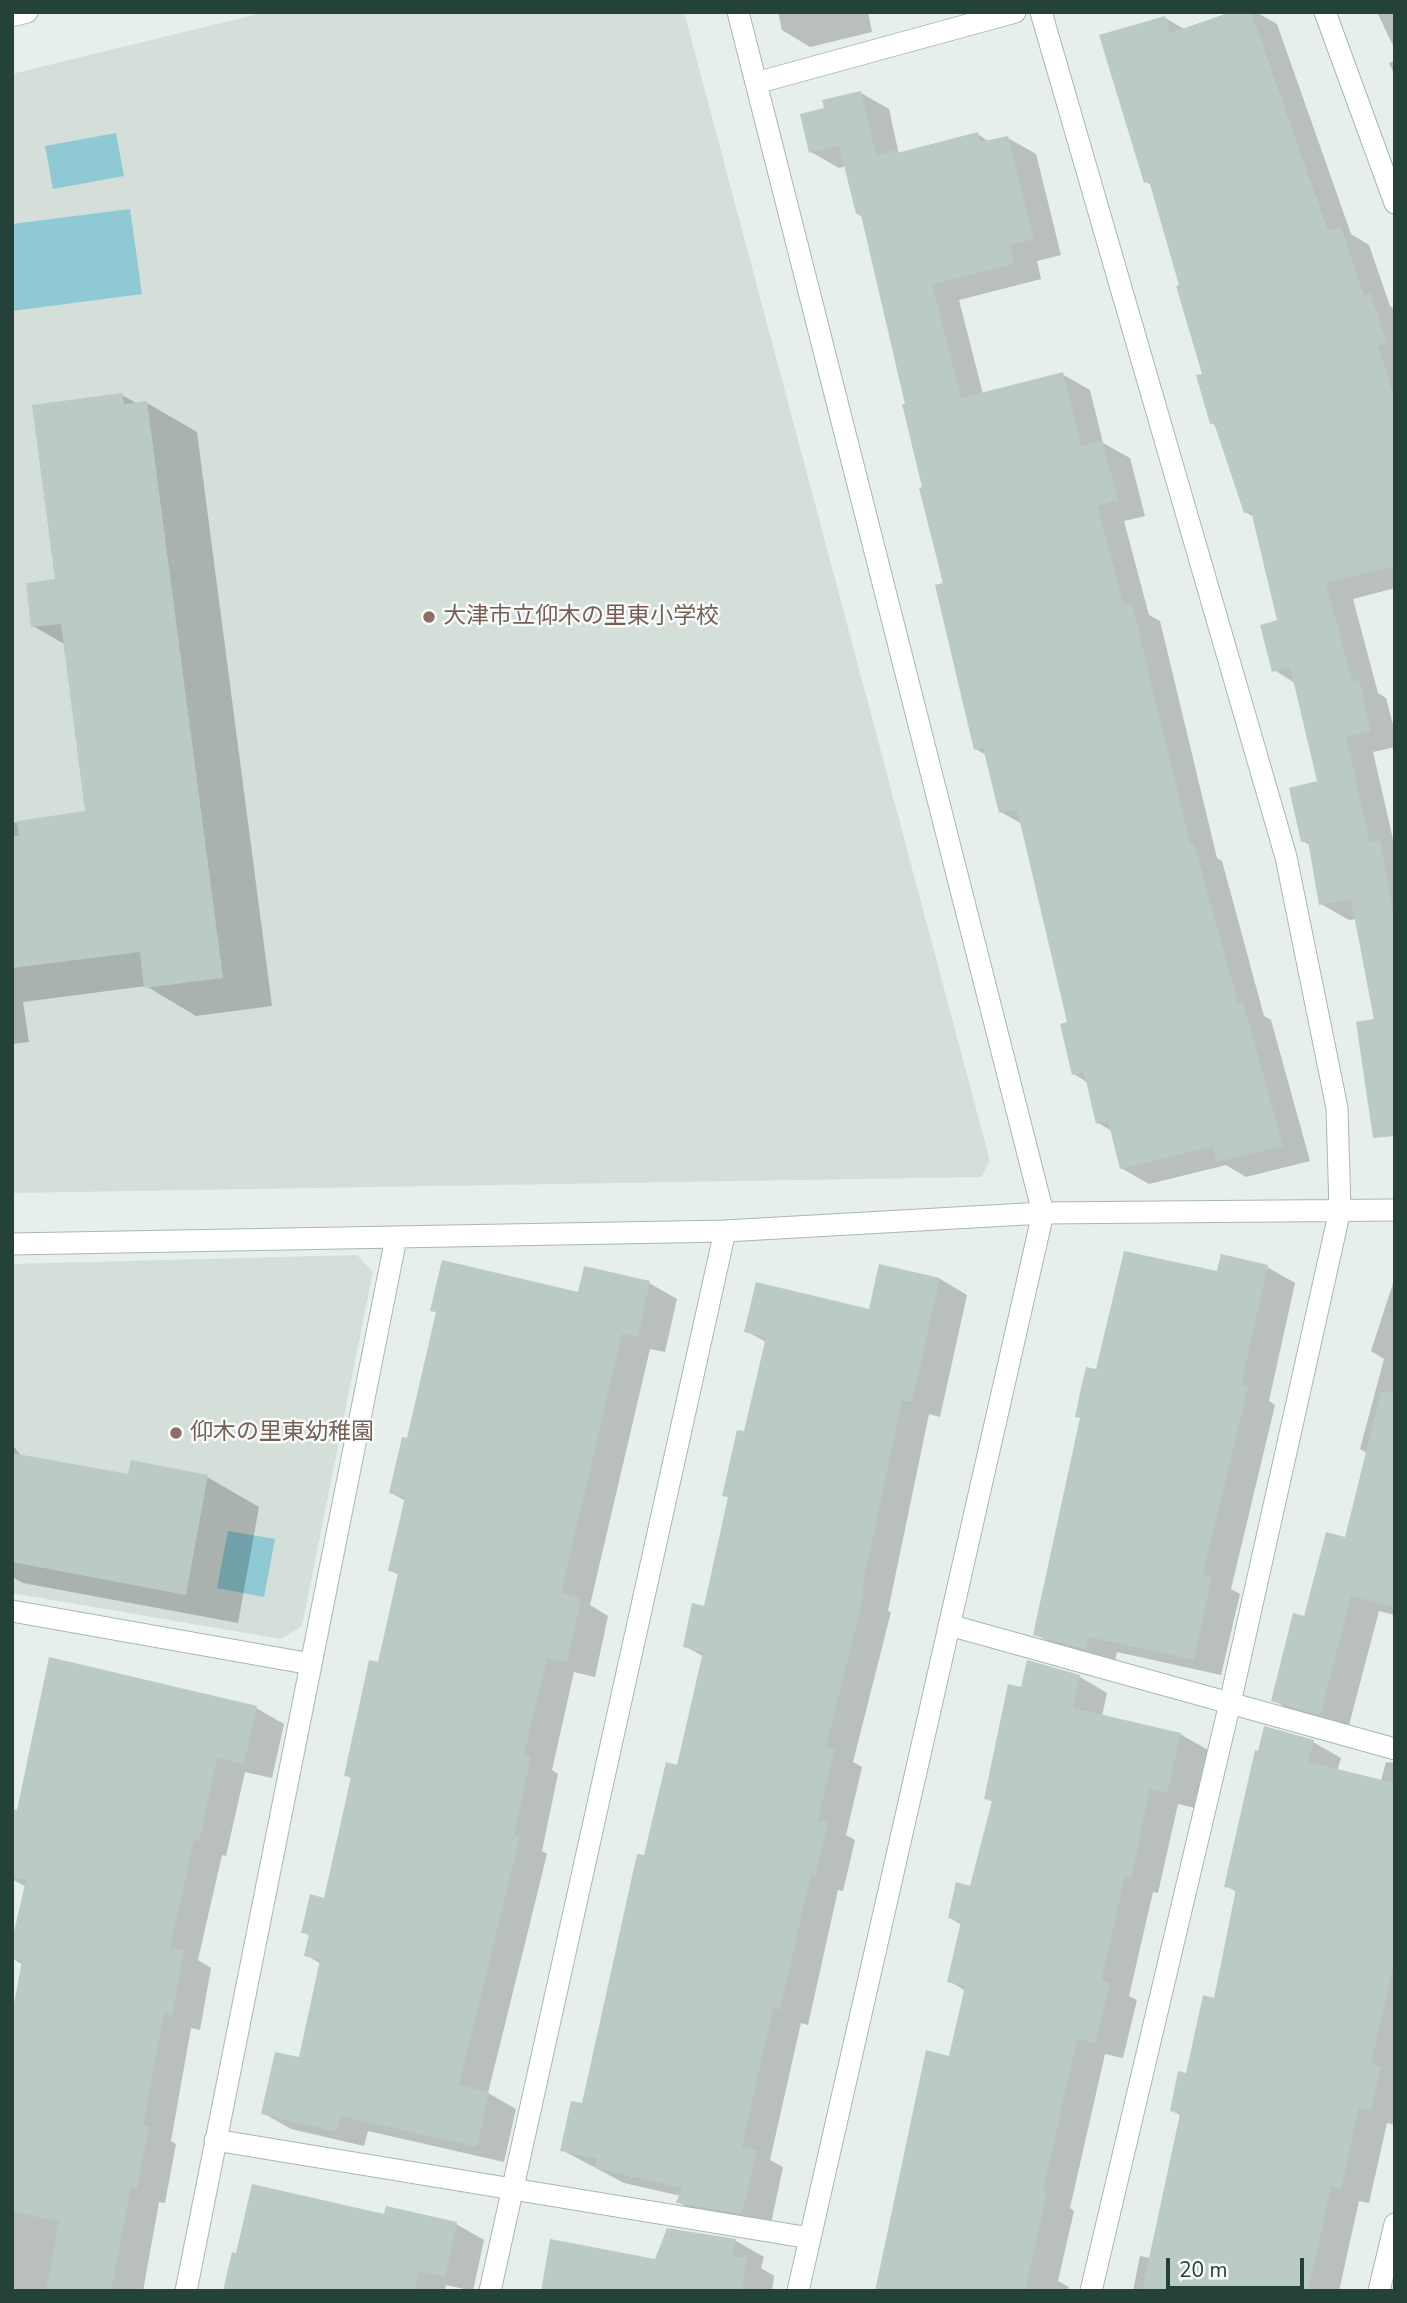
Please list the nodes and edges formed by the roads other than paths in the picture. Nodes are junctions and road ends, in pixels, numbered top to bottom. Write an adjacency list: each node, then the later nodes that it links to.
1 (27, 12): 6 (street)
2 (738, 12): 7 (street)
3 (1015, 12): 7 (street)
4 (1041, 12): 9 (street)
5 (1325, 12): 8 (street)
6 (12, 16)
7 (756, 83): 11 (street)
8 (1395, 203)
9 (1340, 1210): 10 (street); 11 (street); 18 (street)
10 (1395, 1210)
11 (1042, 1213): 12 (street); 16 (street)
12 (725, 1231): 13 (street); 21 (street)
13 (396, 1238): 14 (street); 17 (street)
14 (12, 1244)
15 (12, 1611): 17 (street)
16 (949, 1625): 18 (street); 23 (street)
17 (311, 1664): 20 (street)
18 (1230, 1703): 19 (street); 27 (street)
19 (1395, 1749)
20 (215, 2140): 21 (street); 24 (street)
21 (512, 2189): 23 (street); 25 (street)
22 (1395, 2224): 28 (street)
23 (810, 2238): 26 (street)
24 (186, 2291)
25 (490, 2291)
26 (798, 2291)
27 (1091, 2291)
28 (1379, 2291)

